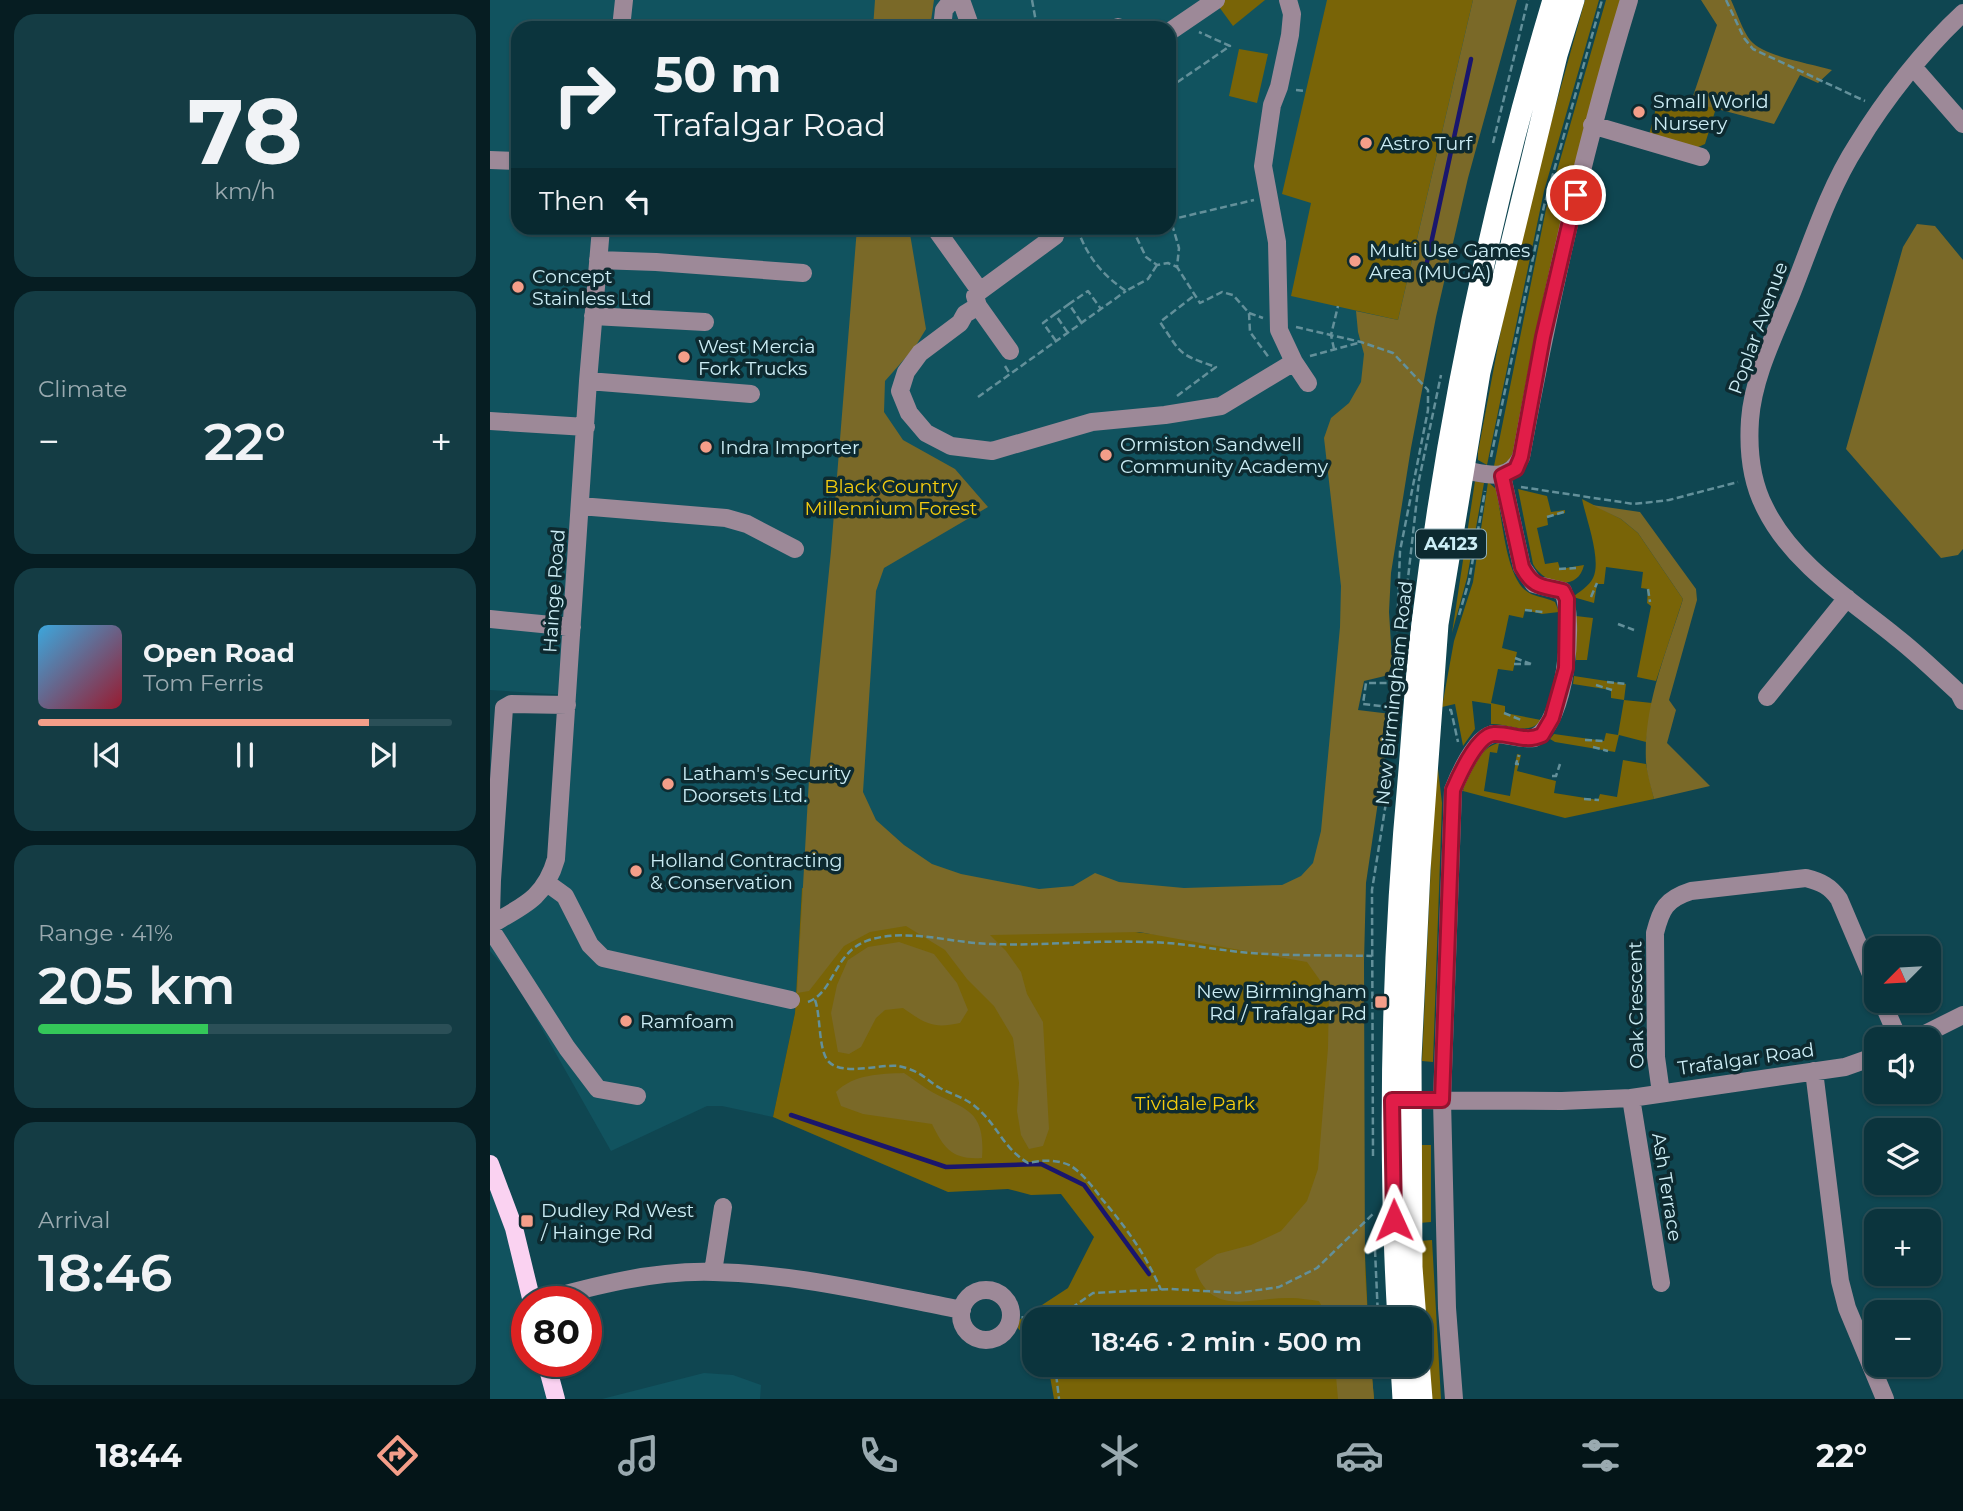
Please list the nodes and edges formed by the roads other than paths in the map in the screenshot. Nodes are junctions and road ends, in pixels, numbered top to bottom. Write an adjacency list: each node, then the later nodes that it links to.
1 (624, 0): 10 (street)
2 (952, 0): 11 (street)
3 (961, 0): 12 (street)
4 (1216, 0): 13 (street)
5 (1288, 0): 29 (street)
6 (1553, 0): 56 (highway, New Birmingham Road / A4123)
7 (1574, 0): 35 (highway, New Birmingham Road / A4123)
8 (1629, 0): 16 (street)
9 (1963, 13): 14 (street, Poplar Avenue)
10 (622, 21)
11 (943, 21)
12 (968, 21)
13 (1176, 27)
14 (1914, 68): 15 (street); 39 (street, Poplar Avenue)
15 (1963, 124)
16 (1592, 125): 17 (street); 36 (street)
17 (1701, 157)
18 (490, 160): 19 (street)
19 (511, 161)
20 (600, 235): 23 (street, Hainge Road)
21 (939, 235): 25 (street)
22 (1055, 236): 25 (street)
23 (598, 260): 24 (street); 26 (street, Hainge Road)
24 (803, 273)
25 (979, 299): 28 (street); 29 (street)
26 (593, 316): 27 (street); 30 (street, Hainge Road)
27 (705, 322)
28 (1010, 351)
29 (1301, 359): 31 (street)
30 (588, 381): 32 (street); 34 (street, Hainge Road)
31 (1308, 383)
32 (751, 394)
33 (490, 421): 34 (street)
34 (586, 427): 37 (street, Hainge Road)
35 (1463, 470): 36 (street); 56 (highway, New Birmingham Road / A4123)
36 (1498, 478): 57 (street)
37 (580, 506): 38 (street); 41 (street, Hainge Road)
38 (795, 549)
39 (1847, 598): 42 (street, Poplar Avenue); 43 (street)
40 (490, 620): 41 (street)
41 (572, 627): 44 (street, Hainge Road)
42 (1962, 694)
43 (1767, 697)
44 (567, 705): 45 (street, Hainge Road); 46 (street)
45 (547, 883): 46 (street, Hainge Road); 48 (street)
46 (491, 926): 54 (street)
47 (1864, 958): 53 (street, Oak Crescent)
48 (791, 1000)
49 (1963, 1015): 50 (street)
50 (1939, 1027)
51 (1864, 1060): 52 (street, Trafalgar Road)
52 (1814, 1071): 53 (street, Trafalgar Road); 70 (street)
53 (1661, 1093): 55 (street, Trafalgar Road)
54 (637, 1096)
55 (1631, 1098): 57 (street, Trafalgar Road); 61 (street, Ash Terrace)
56 (1402, 1100): 57 (street, Trafalgar Road); 64 (highway, New Birmingham Road / A4123); 65 (highway, New Birmingham Road / A4123)
57 (1442, 1100): 74 (street)
58 (490, 1164): 62 (main road)
59 (723, 1207): 60 (street)
60 (713, 1272): 63 (street); 66 (street)
61 (1661, 1283)
62 (530, 1286)
63 (592, 1286)
64 (1398, 1307)
65 (1415, 1307)
66 (962, 1310): 66 (street)
67 (550, 1377): 71 (main road)
68 (1402, 1377): 72 (highway)
69 (1420, 1377): 73 (highway)
70 (1884, 1398)
71 (556, 1399)
72 (1403, 1399)
73 (1422, 1399)
74 (1454, 1399)

